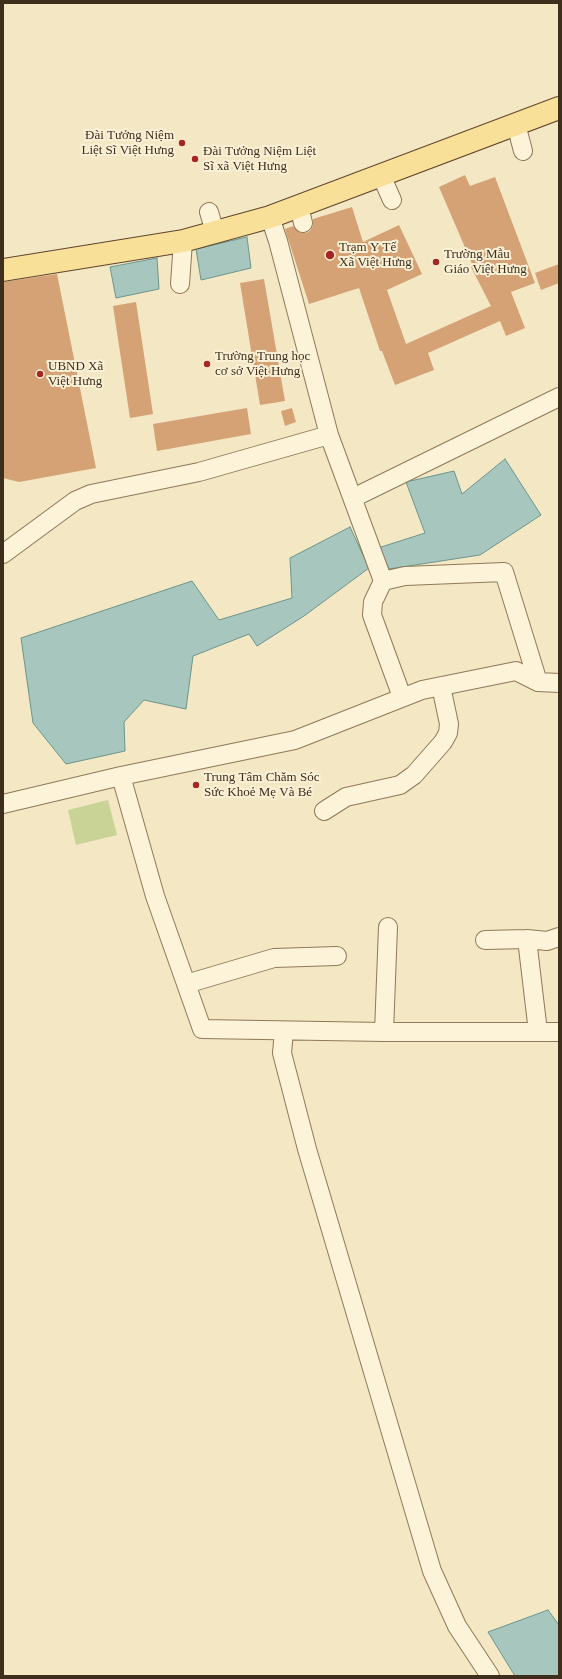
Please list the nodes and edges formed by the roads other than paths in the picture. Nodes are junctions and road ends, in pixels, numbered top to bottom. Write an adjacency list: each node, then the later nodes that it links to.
1 (559, 108): 2 (main road)
2 (516, 124): 3 (street); 4 (main road)
3 (523, 151)
4 (381, 175): 5 (street); 6 (main road)
5 (392, 200)
6 (270, 217): 7 (main road); 11 (street)
7 (183, 240): 8 (main road); 9 (street)
8 (10, 272)
9 (180, 284)
10 (559, 397): 12 (street)
11 (329, 435): 12 (street); 13 (street)
12 (353, 498): 14 (street)
13 (3, 554)
14 (383, 581): 15 (street); 18 (street)
15 (538, 682): 16 (street); 17 (street)
16 (559, 683)
17 (441, 686): 18 (street); 21 (street)
18 (402, 697): 19 (street)
19 (121, 776): 20 (street); 27 (street)
20 (3, 804)
21 (324, 811)
22 (388, 927): 29 (street)
23 (559, 937): 24 (street)
24 (527, 939): 25 (street); 30 (street)
25 (485, 940)
26 (337, 956): 27 (street)
27 (186, 984): 28 (street)
28 (284, 1031): 29 (street); 32 (street)
29 (384, 1032): 30 (street)
30 (538, 1032): 31 (street)
31 (559, 1032)
32 (490, 1676)

